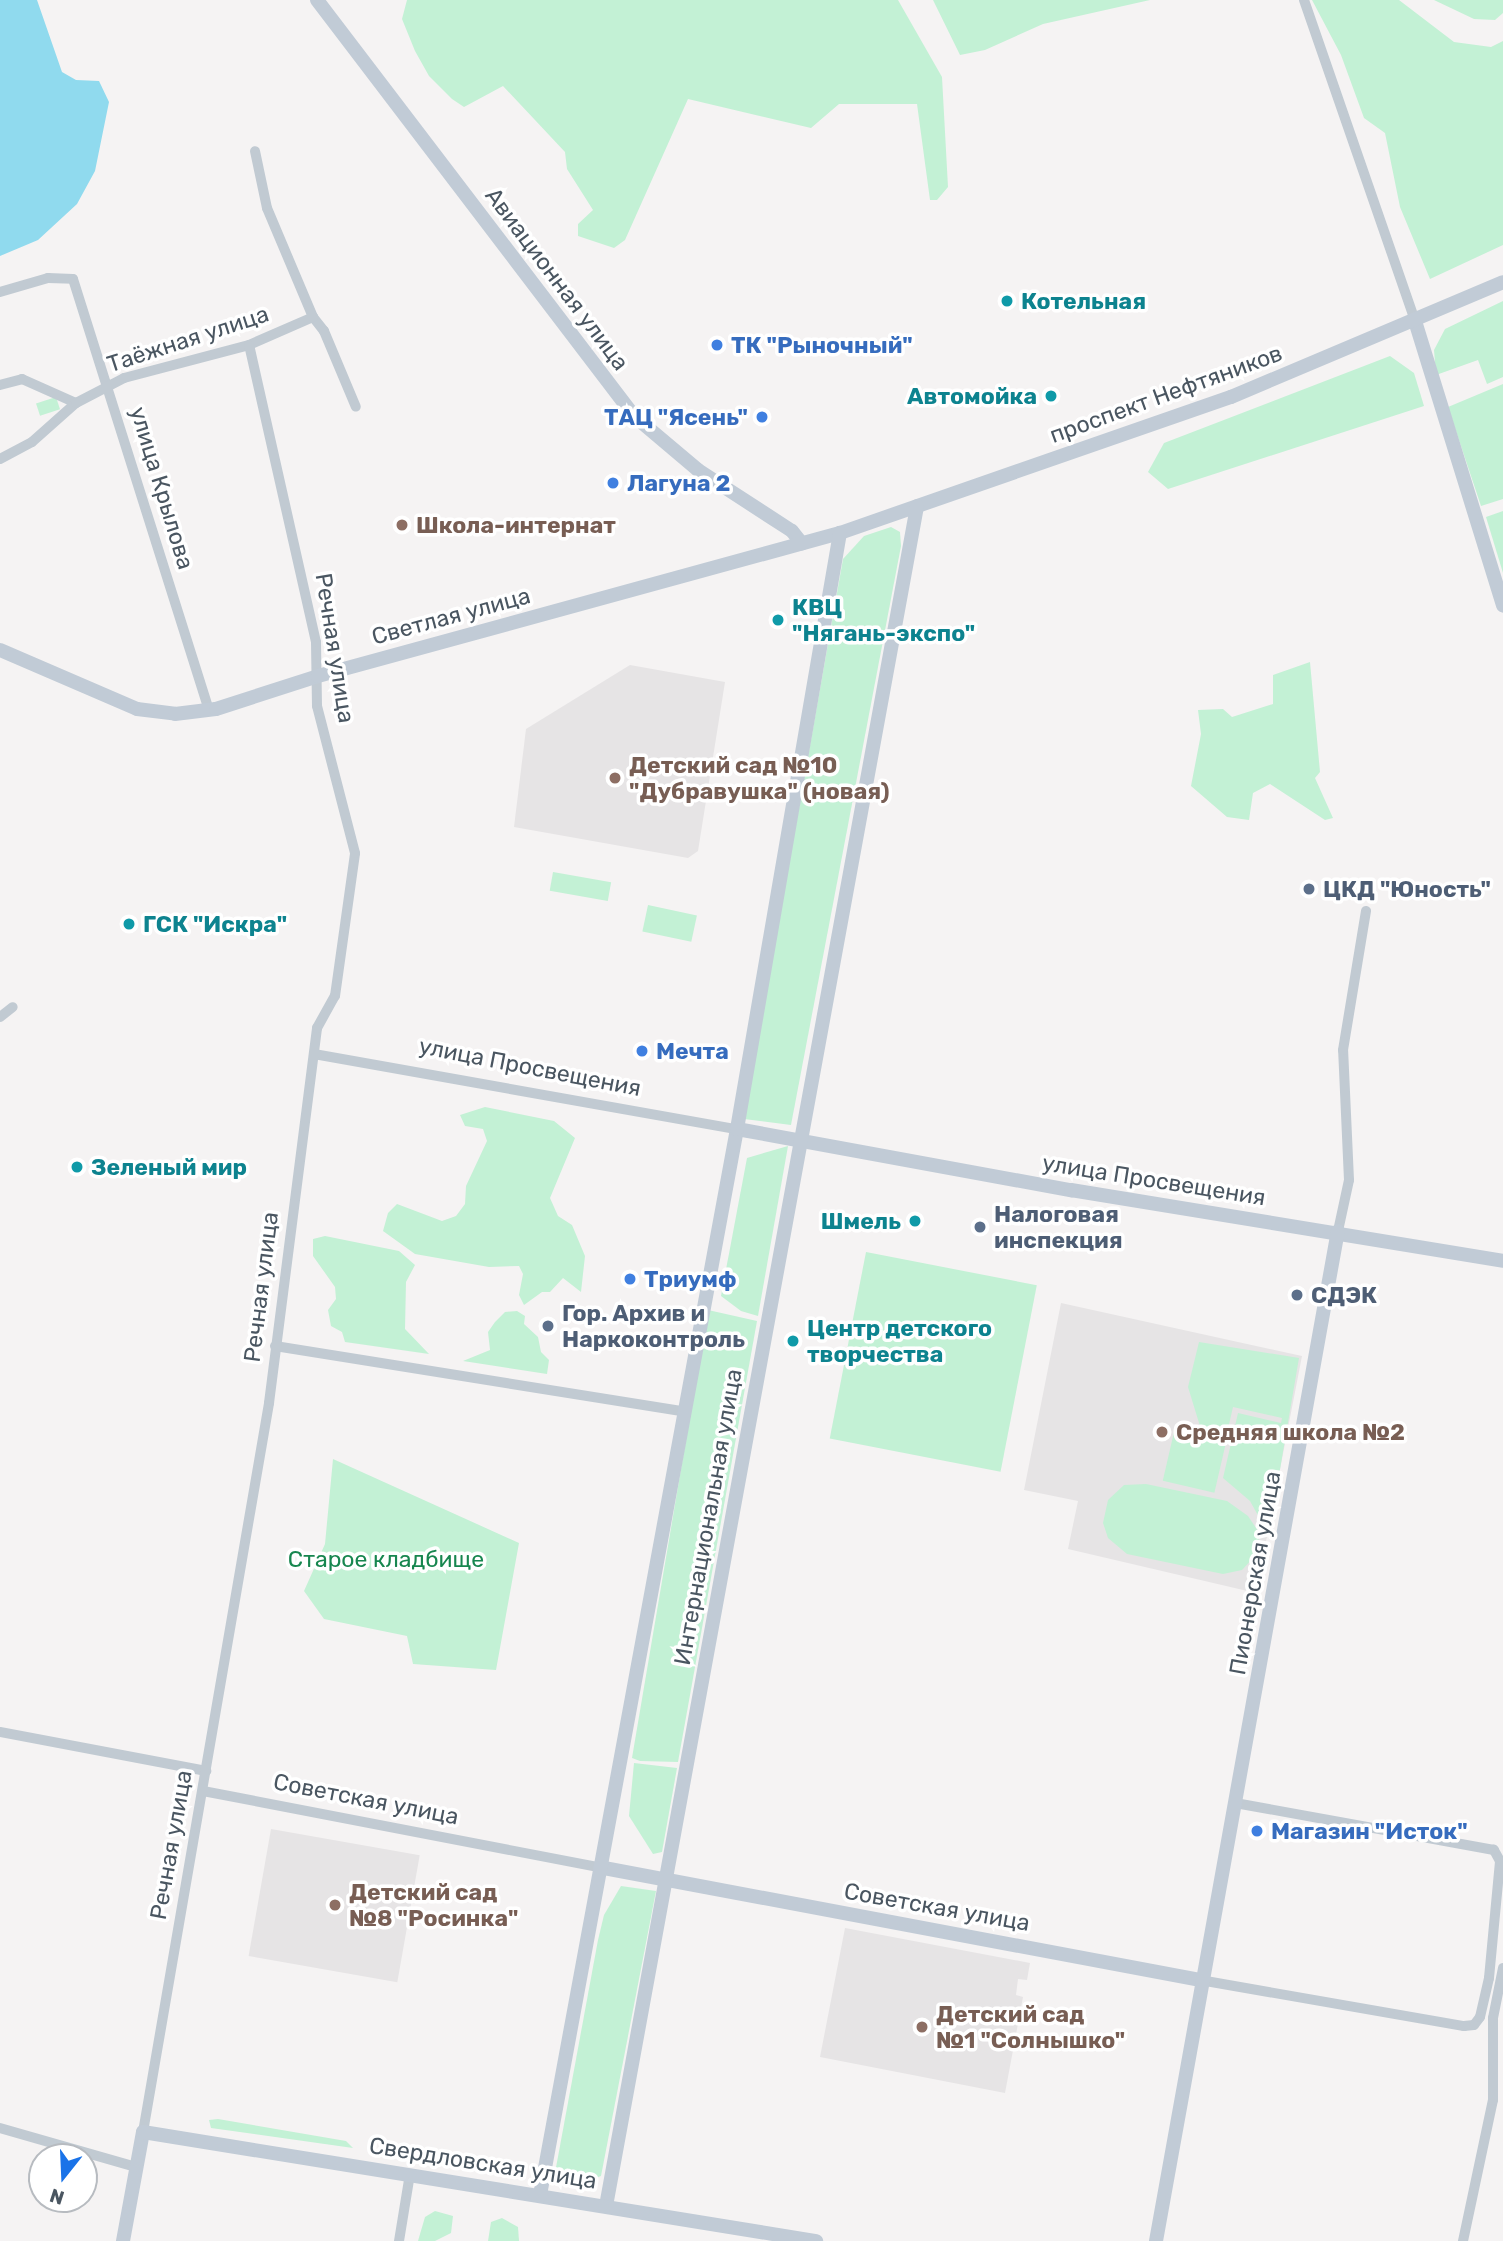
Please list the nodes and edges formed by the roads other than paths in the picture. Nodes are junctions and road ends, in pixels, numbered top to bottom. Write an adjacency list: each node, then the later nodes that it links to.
1 (317, 0): 16 (street, Авиационная улица)
2 (1304, 0): 7 (street)
3 (254, 151): 6 (street)
4 (1503, 282): 7 (street, проспект Нефтяников)
5 (0, 292): 10 (street, улица Крылова)
6 (313, 317): 8 (street, Таёжная улица); 12 (street)
7 (1415, 321): 14 (street, проспект Нефтяников); 17 (street)
8 (249, 345): 10 (street, Таёжная улица); 19 (street, Речная улица)
9 (0, 385): 11 (street)
10 (108, 386): 11 (street, Таёжная улица); 20 (street, улица Крылова)
11 (76, 403): 13 (street, Таёжная улица)
12 (356, 407)
13 (0, 459)
14 (917, 506): 15 (street, проспект Нефтяников); 26 (street, Интернациональная улица)
15 (840, 533): 16 (street, Светлая улица); 25 (street, Интернациональная улица)
16 (802, 544): 19 (street, Светлая улица)
17 (1503, 606)
18 (0, 650): 20 (street, Светлая улица)
19 (318, 676): 20 (street, Светлая улица); 24 (street, Речная улица)
20 (209, 710)
21 (1366, 911): 27 (street, Пионерская улица)
22 (13, 1007): 23 (street)
23 (0, 1017)
24 (314, 1054): 25 (street, улица Просвещения); 29 (street, Речная улица)
25 (737, 1129): 26 (street, улица Просвещения); 30 (street, Интернациональная улица)
26 (799, 1139): 27 (street, улица Просвещения); 36 (street, Интернациональная улица)
27 (1338, 1231): 28 (street, улица Просвещения); 34 (street, Пионерская улица)
28 (1503, 1261)
29 (275, 1346): 30 (street); 32 (street, Речная улица)
30 (686, 1412): 35 (street, Интернациональная улица)
31 (0, 1732): 32 (street)
32 (206, 1771): 33 (street, Речная улица)
33 (203, 1791): 35 (street, Советская улица); 42 (street, Речная улица)
34 (1235, 1803): 38 (street, Пионерская улица); 39 (street)
35 (604, 1868): 36 (street, Советская улица); 45 (street, Интернациональная улица)
36 (665, 1880): 38 (street, Советская улица); 46 (street, Интернациональная улица)
37 (1503, 1968): 40 (street)
38 (1200, 1980): 39 (street); 50 (street, Пионерская улица)
39 (1480, 2017): 40 (street)
40 (1493, 2018): 51 (street)
41 (0, 2128): 43 (street)
42 (144, 2132): 43 (street, Речная улица); 44 (street, Свердловская улица)
43 (136, 2167): 47 (street, Речная улица)
44 (410, 2174): 45 (street, Свердловская улица); 48 (street)
45 (540, 2195): 46 (street, Свердловская улица)
46 (606, 2206): 49 (street, Свердловская улица)
47 (123, 2241)
48 (399, 2241)
49 (816, 2241)
50 (1156, 2241)
51 (1463, 2241)

